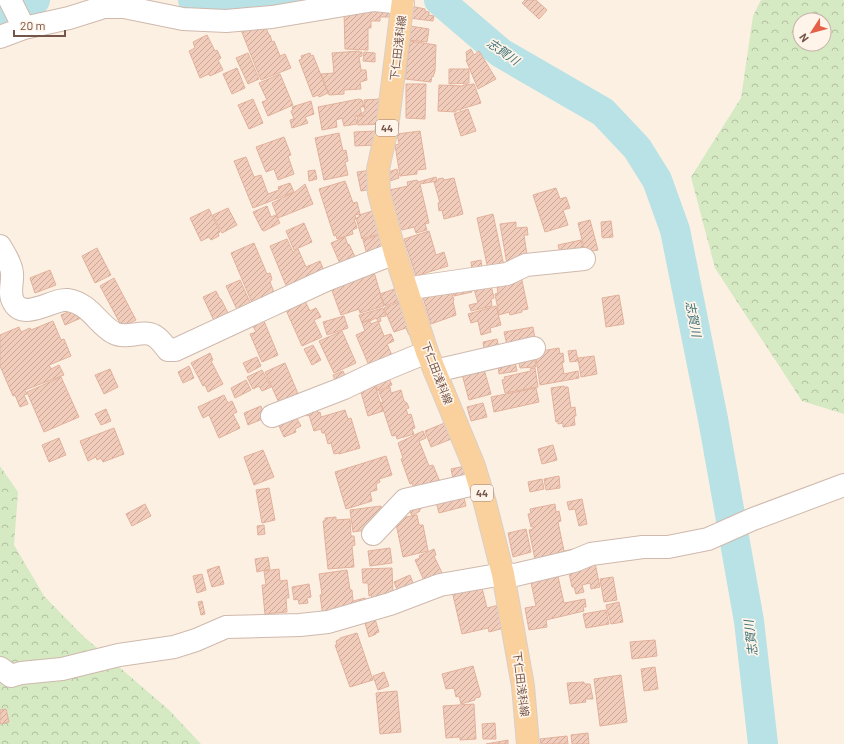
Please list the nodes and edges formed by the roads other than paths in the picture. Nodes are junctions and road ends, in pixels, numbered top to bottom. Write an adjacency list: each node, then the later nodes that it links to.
1 (403, 1): 2 (street); 5 (main road, 下仁田浅科線 / 44)
2 (18, 16): 3 (street)
3 (0, 36)
4 (0, 246): 5 (street)
5 (395, 253): 7 (main road, 下仁田浅科線 / 44)
6 (584, 259): 7 (street)
7 (407, 291): 9 (main road, 下仁田浅科線 / 44)
8 (534, 348): 9 (street)
9 (431, 361): 10 (street); 11 (main road, 下仁田浅科線 / 44)
10 (272, 416)
11 (479, 484): 13 (street); 14 (main road, 下仁田浅科線 / 44)
12 (844, 485): 14 (street)
13 (373, 534)
14 (503, 574): 15 (street); 16 (main road, 下仁田浅科線 / 44)
15 (0, 668)
16 (528, 744)

